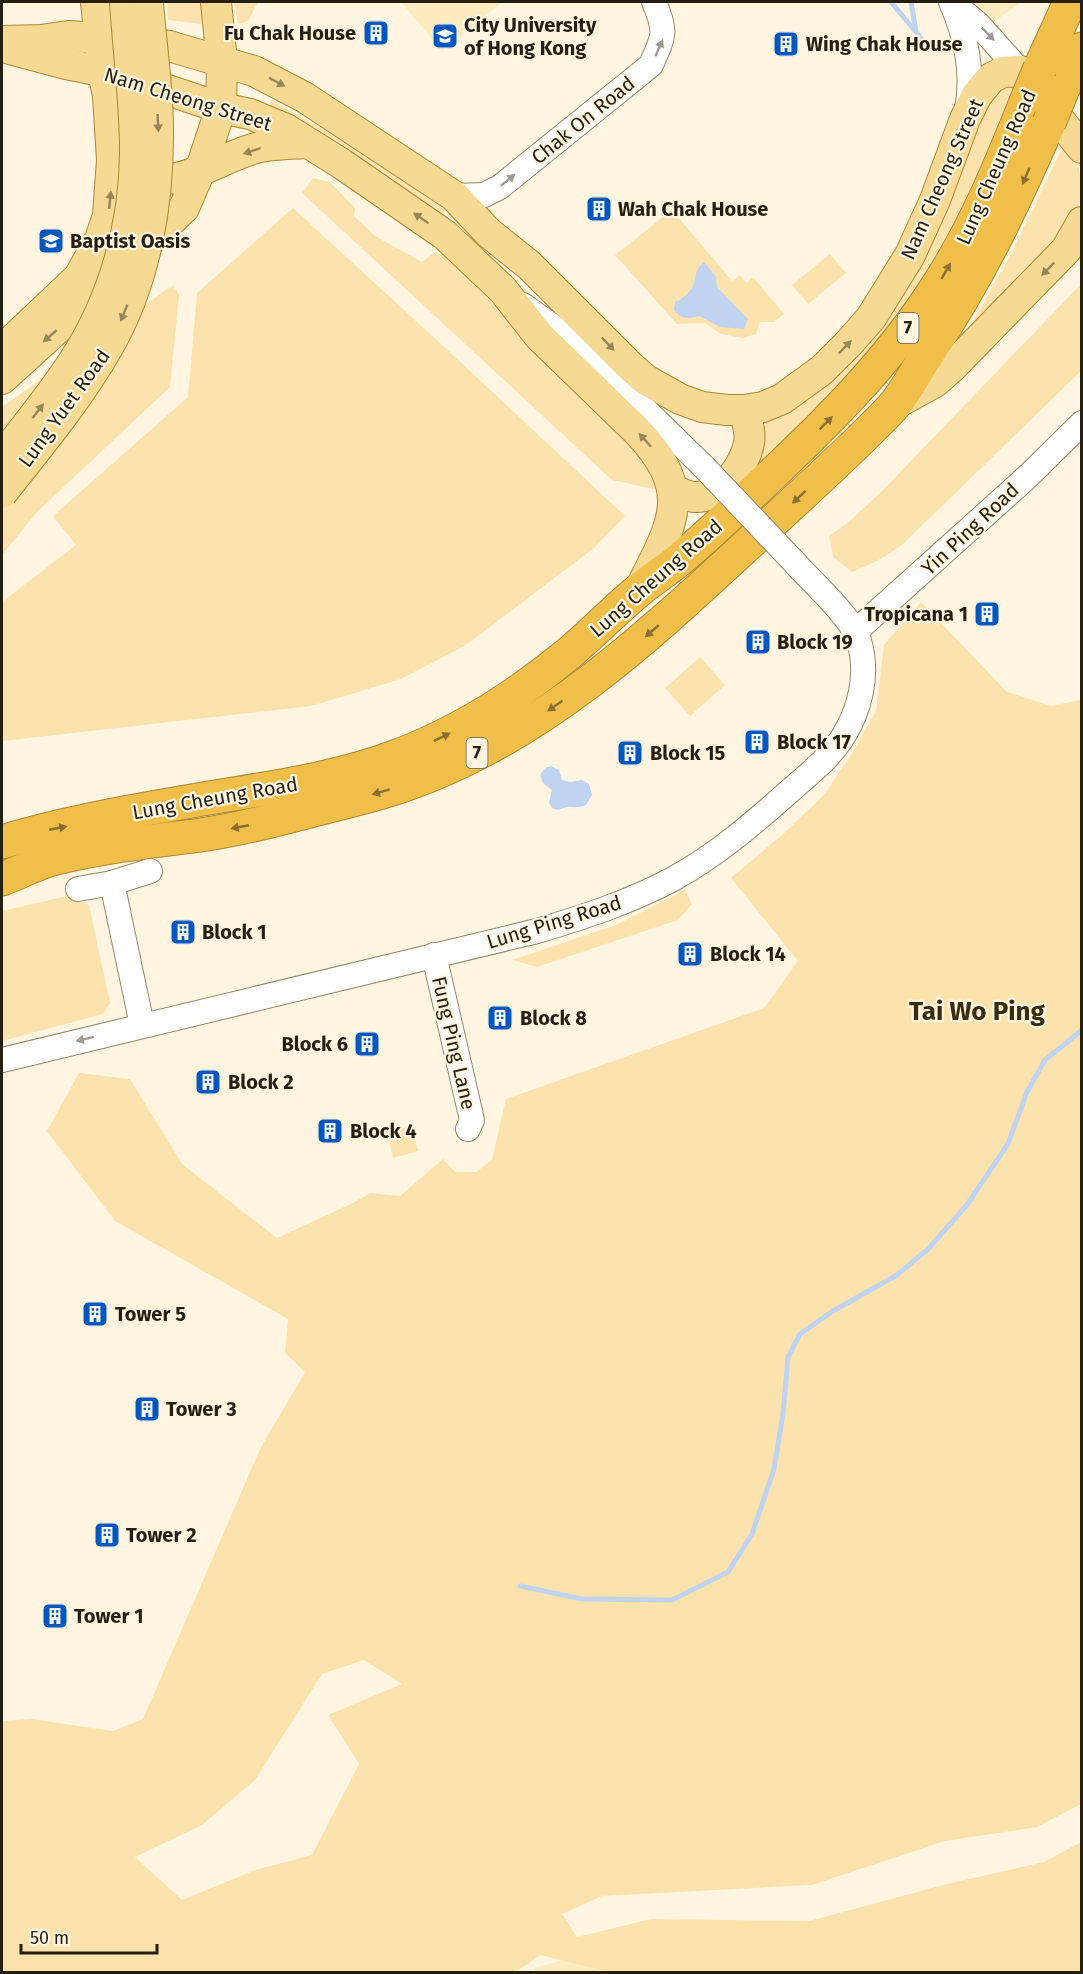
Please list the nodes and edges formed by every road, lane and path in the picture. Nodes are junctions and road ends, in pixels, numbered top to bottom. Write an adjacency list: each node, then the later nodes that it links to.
1 (85, 2): 10 (main road)
2 (96, 2): 9 (main road)
3 (125, 2): 33 (main road, Lung Yuet Road, one-way to 3, bridge)
4 (148, 2): 35 (main road, Lung Yuet Road, one-way to 35, bridge)
5 (216, 2): 14 (main road)
6 (654, 2): 23 (street, Chak On Road, one-way to 6)
7 (951, 2): 16 (street, one-way to 16); 18 (street)
8 (1070, 2): 16 (highway, Lung Cheung Road / 7)
9 (99, 38): 10 (main road, Nam Cheong Street); 14 (main road, Nam Cheong Street); 15 (main road)
10 (41, 40): 11 (main road, Nam Cheong Street)
11 (2, 41)
12 (2, 47): 15 (main road, Nam Cheong Street)
13 (1082, 49): 30 (highway, Lung Cheung Road / 7, one-way to 30, bridge)
14 (222, 62): 17 (main road); 23 (main road, Nam Cheong Street, one-way to 23)
15 (103, 72): 17 (main road, Nam Cheong Street); 21 (main road)
16 (1030, 79): 18 (main road, Nam Cheong Street); 20 (main road); 36 (highway, Lung Cheung Road / 7, one-way to 16)
17 (221, 108): 19 (main road, Nam Cheong Street); 22 (main road)
18 (965, 118): 31 (main road, Nam Cheong Street, one-way to 18)
19 (307, 142): 22 (main road, one-way to 22); 26 (main road, Nam Cheong Street, one-way to 19)
20 (1082, 148)
21 (112, 160): 22 (main road); 28 (main road, one-way to 21)
22 (200, 171): 29 (main road, one-way to 29)
23 (454, 196): 25 (main road, Nam Cheong Street)
24 (1082, 222): 30 (main road, one-way to 30)
25 (489, 233): 27 (street, Nam Cheong Street); 31 (main road, Nam Cheong Street, one-way to 31)
26 (503, 290): 27 (street, Nam Cheong Street); 34 (main road, Nam Cheong Street, one-way to 26)
27 (580, 346): 37 (street, Nam Cheong Street, bridge)
28 (2, 350)
29 (2, 380)
30 (895, 404): 40 (highway, Lung Cheung Road / 7, one-way to 40)
31 (744, 410): 34 (main road)
32 (1082, 423): 37 (street, Yin Ping Road)
33 (2, 457)
34 (674, 490): 36 (main road, Nam Cheong Street)
35 (2, 493)
36 (640, 589): 38 (highway, Lung Cheung Road / 7, one-way to 36)
37 (856, 631): 43 (street, Lung Ping Road)
38 (2, 842)
39 (150, 871): 41 (street)
40 (2, 879)
41 (112, 883): 42 (street); 44 (street)
42 (78, 889)
43 (434, 955): 44 (street, Lung Ping Road); 46 (street, Fung Ping Lane)
44 (142, 1025): 45 (street, Lung Ping Road, one-way to 45)
45 (2, 1060)
46 (468, 1129)

